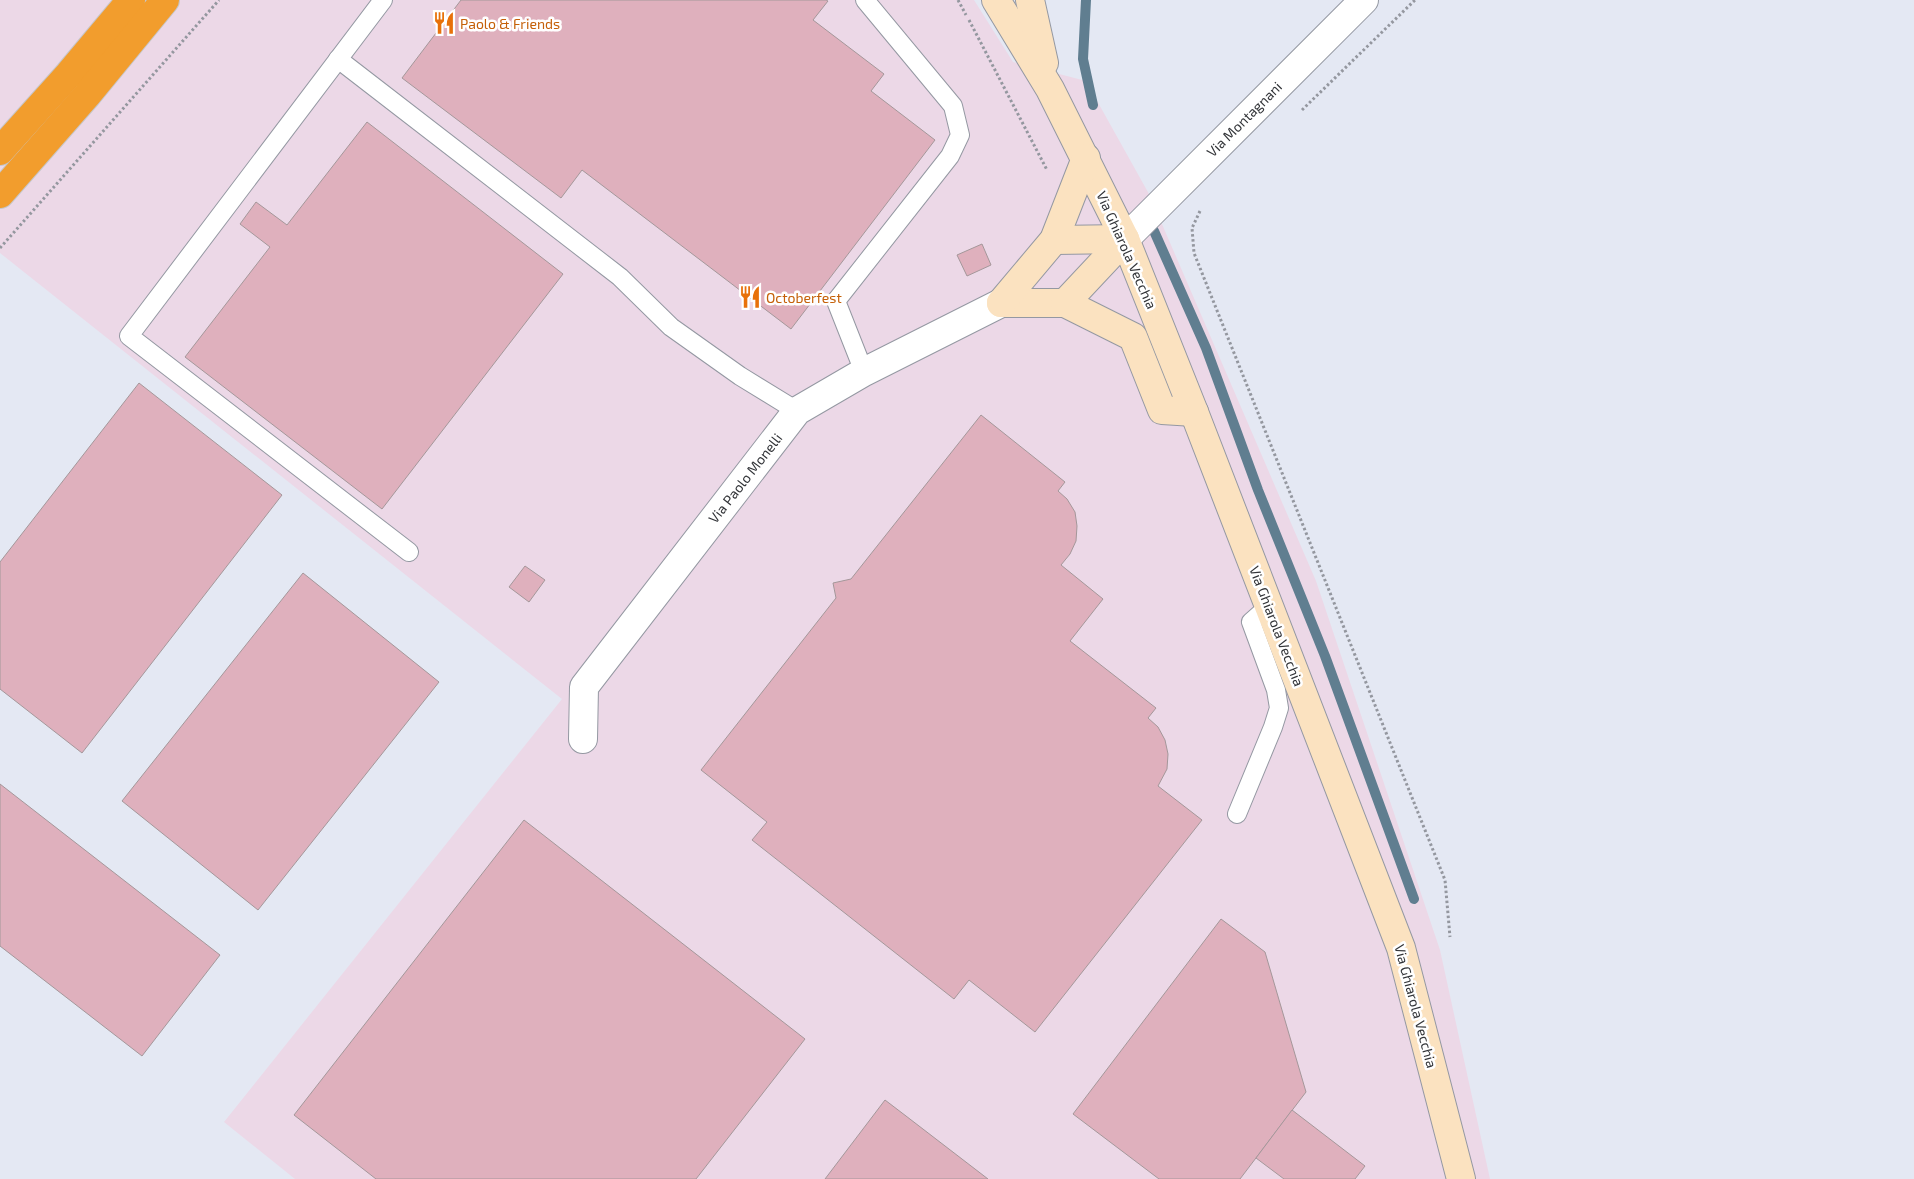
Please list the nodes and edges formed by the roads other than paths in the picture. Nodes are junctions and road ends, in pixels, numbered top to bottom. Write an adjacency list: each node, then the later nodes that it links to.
1 (124, 0): 11 (highway)
2 (130, 0): 11 (highway)
3 (166, 0): 13 (highway)
4 (185, 0): 13 (highway)
5 (382, 0): 10 (lane)
6 (865, 0): 21 (lane)
7 (996, 0): 12 (street, Via Ghiarola Vecchia)
8 (1030, 0): 12 (street, Via Ghiarola Vecchia)
9 (1364, 0): 17 (street, Via Montagnani)
10 (338, 59): 22 (lane); 24 (lane)
11 (68, 74): 14 (highway)
12 (1050, 89): 15 (street, Via Ghiarola Vecchia)
13 (87, 95): 16 (highway)
14 (0, 151)
15 (1086, 158): 17 (street, Via Ghiarola Vecchia); 18 (street)
16 (0, 194)
17 (1125, 239): 18 (street); 20 (street); 23 (street, Via Ghiarola Vecchia)
18 (1054, 240): 19 (street)
19 (1001, 303): 20 (street); 21 (street, Via Paolo Monelli)
20 (1065, 303): 23 (street)
21 (864, 372): 22 (street, Via Paolo Monelli)
22 (797, 412): 26 (street, Via Paolo Monelli)
23 (1194, 412): 25 (street, Via Ghiarola Vecchia)
24 (409, 552)
25 (1269, 606): 27 (lane); 28 (street, Via Ghiarola Vecchia)
26 (583, 739)
27 (1237, 814)
28 (1461, 1179)

